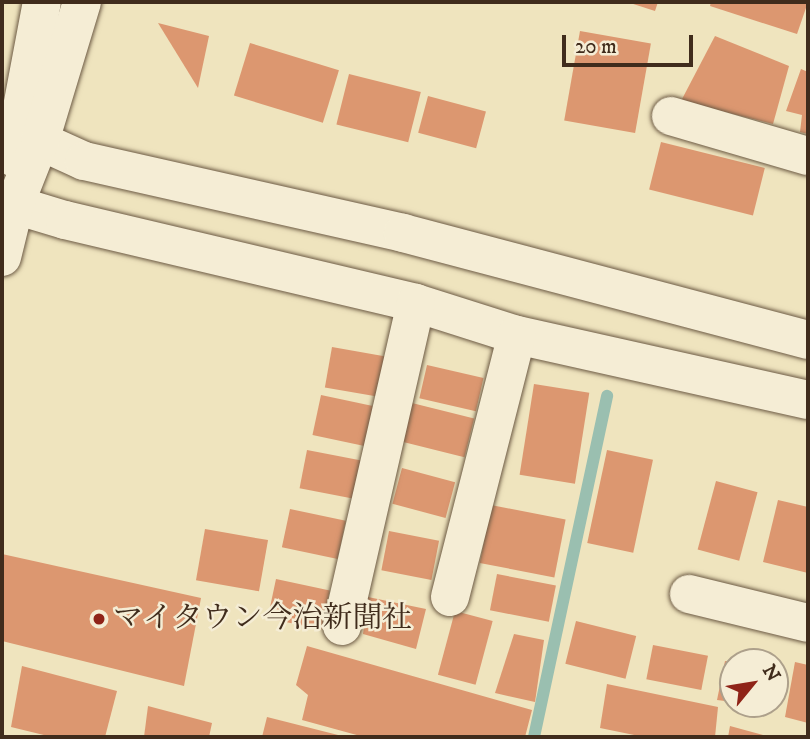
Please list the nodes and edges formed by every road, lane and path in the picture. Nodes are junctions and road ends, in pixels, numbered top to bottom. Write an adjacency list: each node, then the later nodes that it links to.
1 (42, 2): 4 (street)
2 (82, 2): 4 (street)
3 (671, 116): 5 (street)
4 (20, 136): 6 (street); 10 (street)
5 (808, 156)
6 (9, 202): 7 (street); 8 (street)
7 (2, 257)
8 (416, 303): 9 (street); 15 (street)
9 (517, 335): 11 (street); 13 (street)
10 (808, 340)
11 (808, 400)
12 (689, 594): 14 (street)
13 (450, 597)
14 (808, 623)
15 (342, 625)

